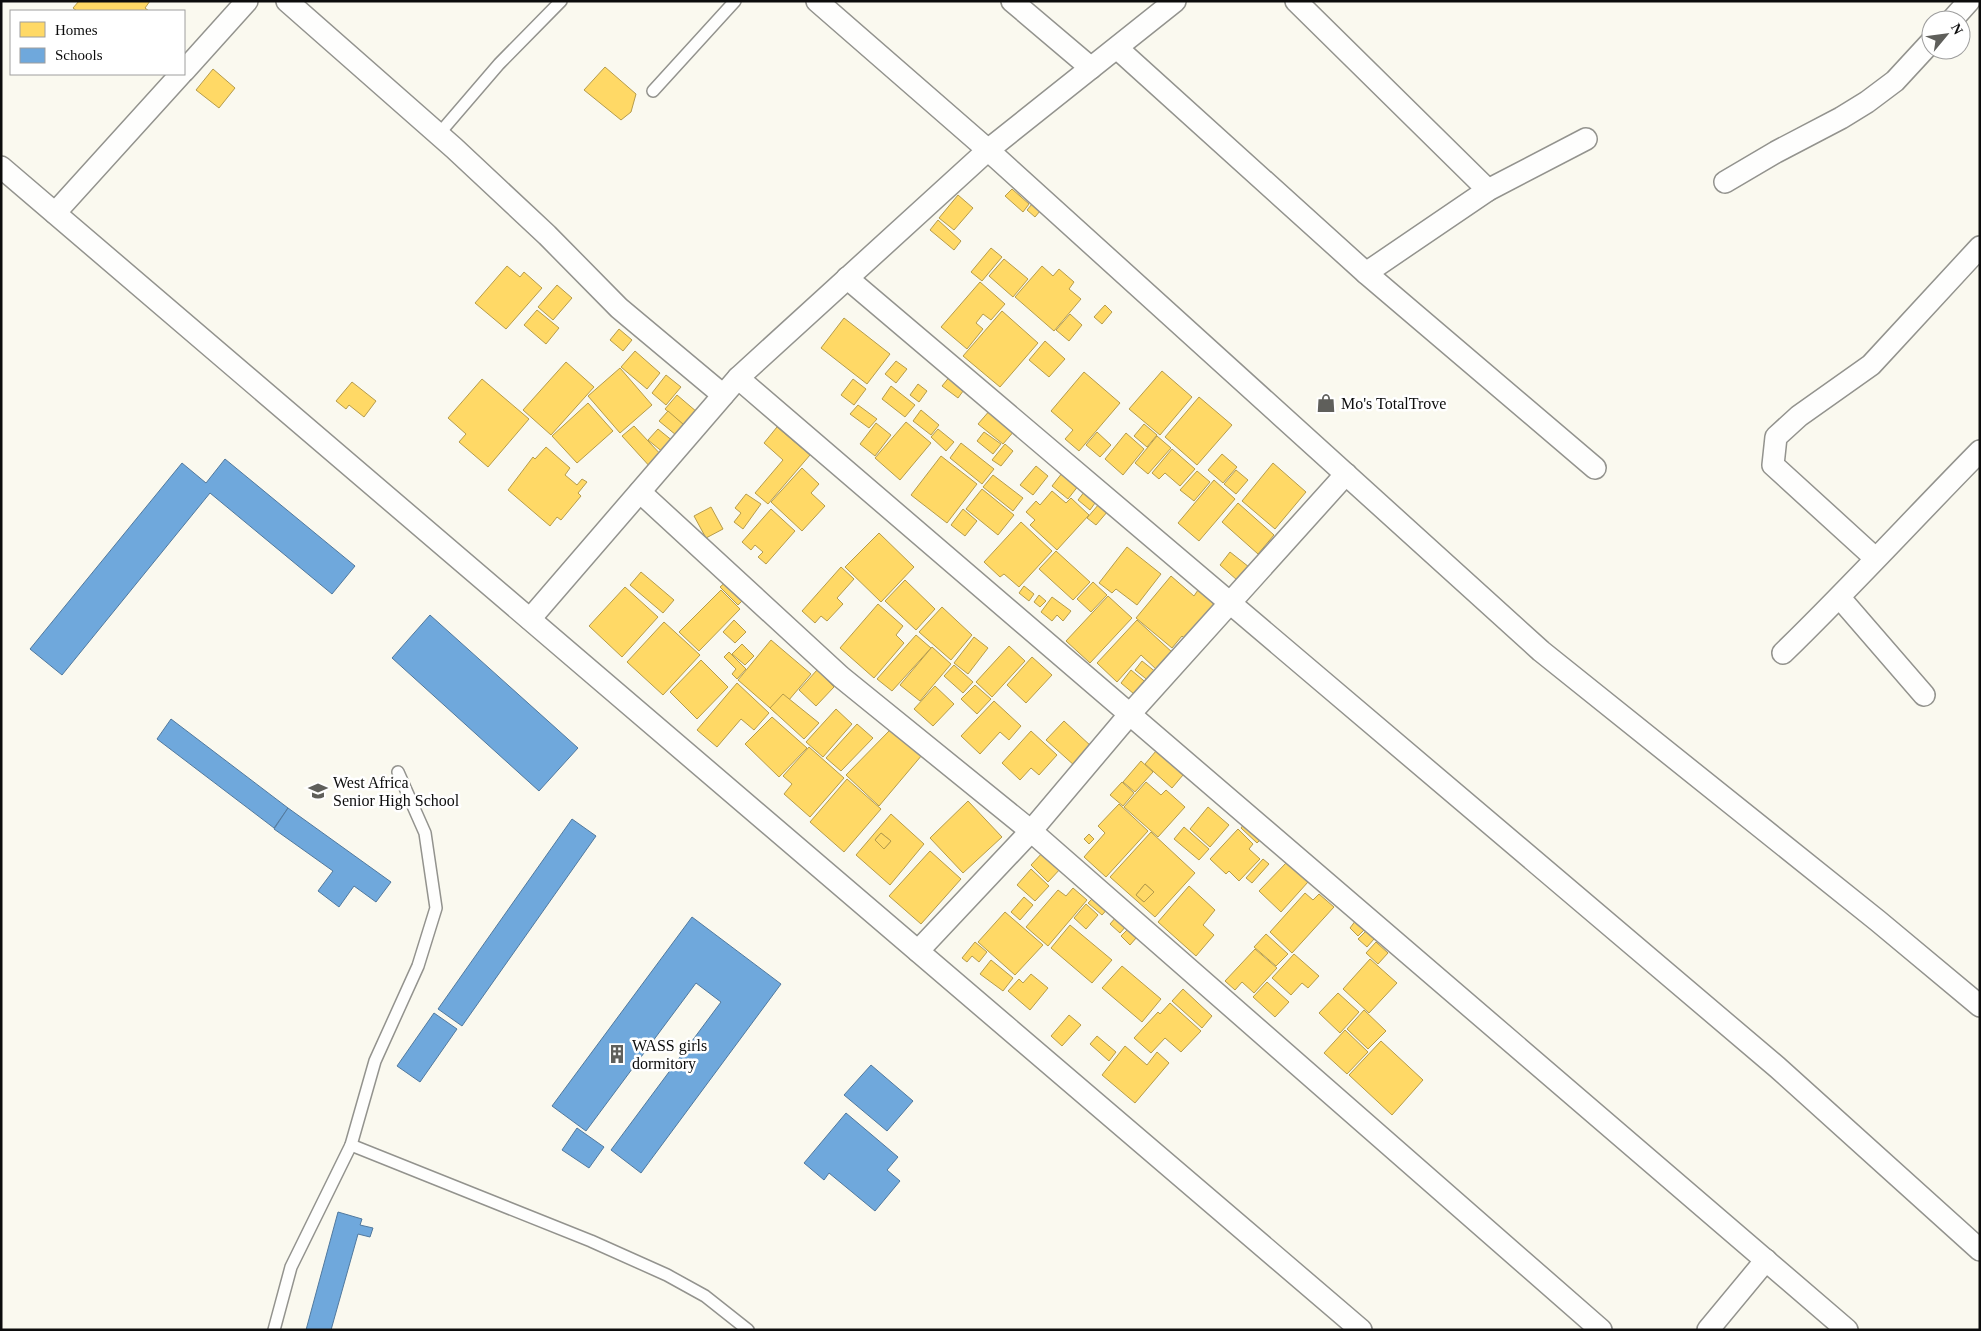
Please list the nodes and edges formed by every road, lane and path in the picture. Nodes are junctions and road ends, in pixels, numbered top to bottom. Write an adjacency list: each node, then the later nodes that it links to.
1 (247, 1): 14 (street)
2 (287, 1): 17 (street)
3 (561, 1): 17 (lane)
4 (735, 1): 16 (lane)
5 (817, 1): 19 (street)
6 (1012, 1): 13 (street)
7 (1175, 1): 11 (street)
8 (1296, 1): 22 (street)
9 (1970, 1): 10 (street)
10 (1980, 10)
11 (1117, 48): 13 (street); 25 (street)
12 (1921, 53): 21 (street)
13 (1092, 68): 19 (street)
14 (185, 70)
15 (180, 75): 23 (street)
16 (653, 91)
17 (438, 135): 28 (street)
18 (1586, 139): 22 (street)
19 (988, 150): 26 (street); 31 (street)
20 (1, 167): 23 (street)
21 (1724, 182)
22 (1488, 190): 25 (street)
23 (55, 213): 36 (street)
24 (1980, 248): 33 (street)
25 (1366, 273): 30 (street)
26 (847, 278): 27 (street); 35 (street)
27 (738, 378): 28 (street); 39 (street)
28 (723, 395): 32 (street)
29 (1980, 451): 33 (street)
30 (1595, 468)
31 (1346, 474): 35 (street); 43 (street)
32 (640, 492): 36 (street); 41 (street)
33 (1875, 558): 34 (street)
34 (1840, 598): 37 (street); 38 (street)
35 (1230, 603): 39 (street); 45 (street)
36 (530, 619): 42 (street)
37 (1783, 653)
38 (1924, 694)
39 (1129, 715): 41 (street); 46 (street)
40 (398, 772): 44 (lane)
41 (1031, 831): 42 (street); 50 (street)
42 (918, 950): 49 (street)
43 (1980, 1006)
44 (351, 1145): 47 (lane); 48 (lane)
45 (1980, 1250)
46 (1766, 1260): 51 (street); 52 (street)
47 (274, 1330)
48 (748, 1330)
49 (1361, 1330)
50 (1601, 1330)
51 (1708, 1330)
52 (1847, 1330)

